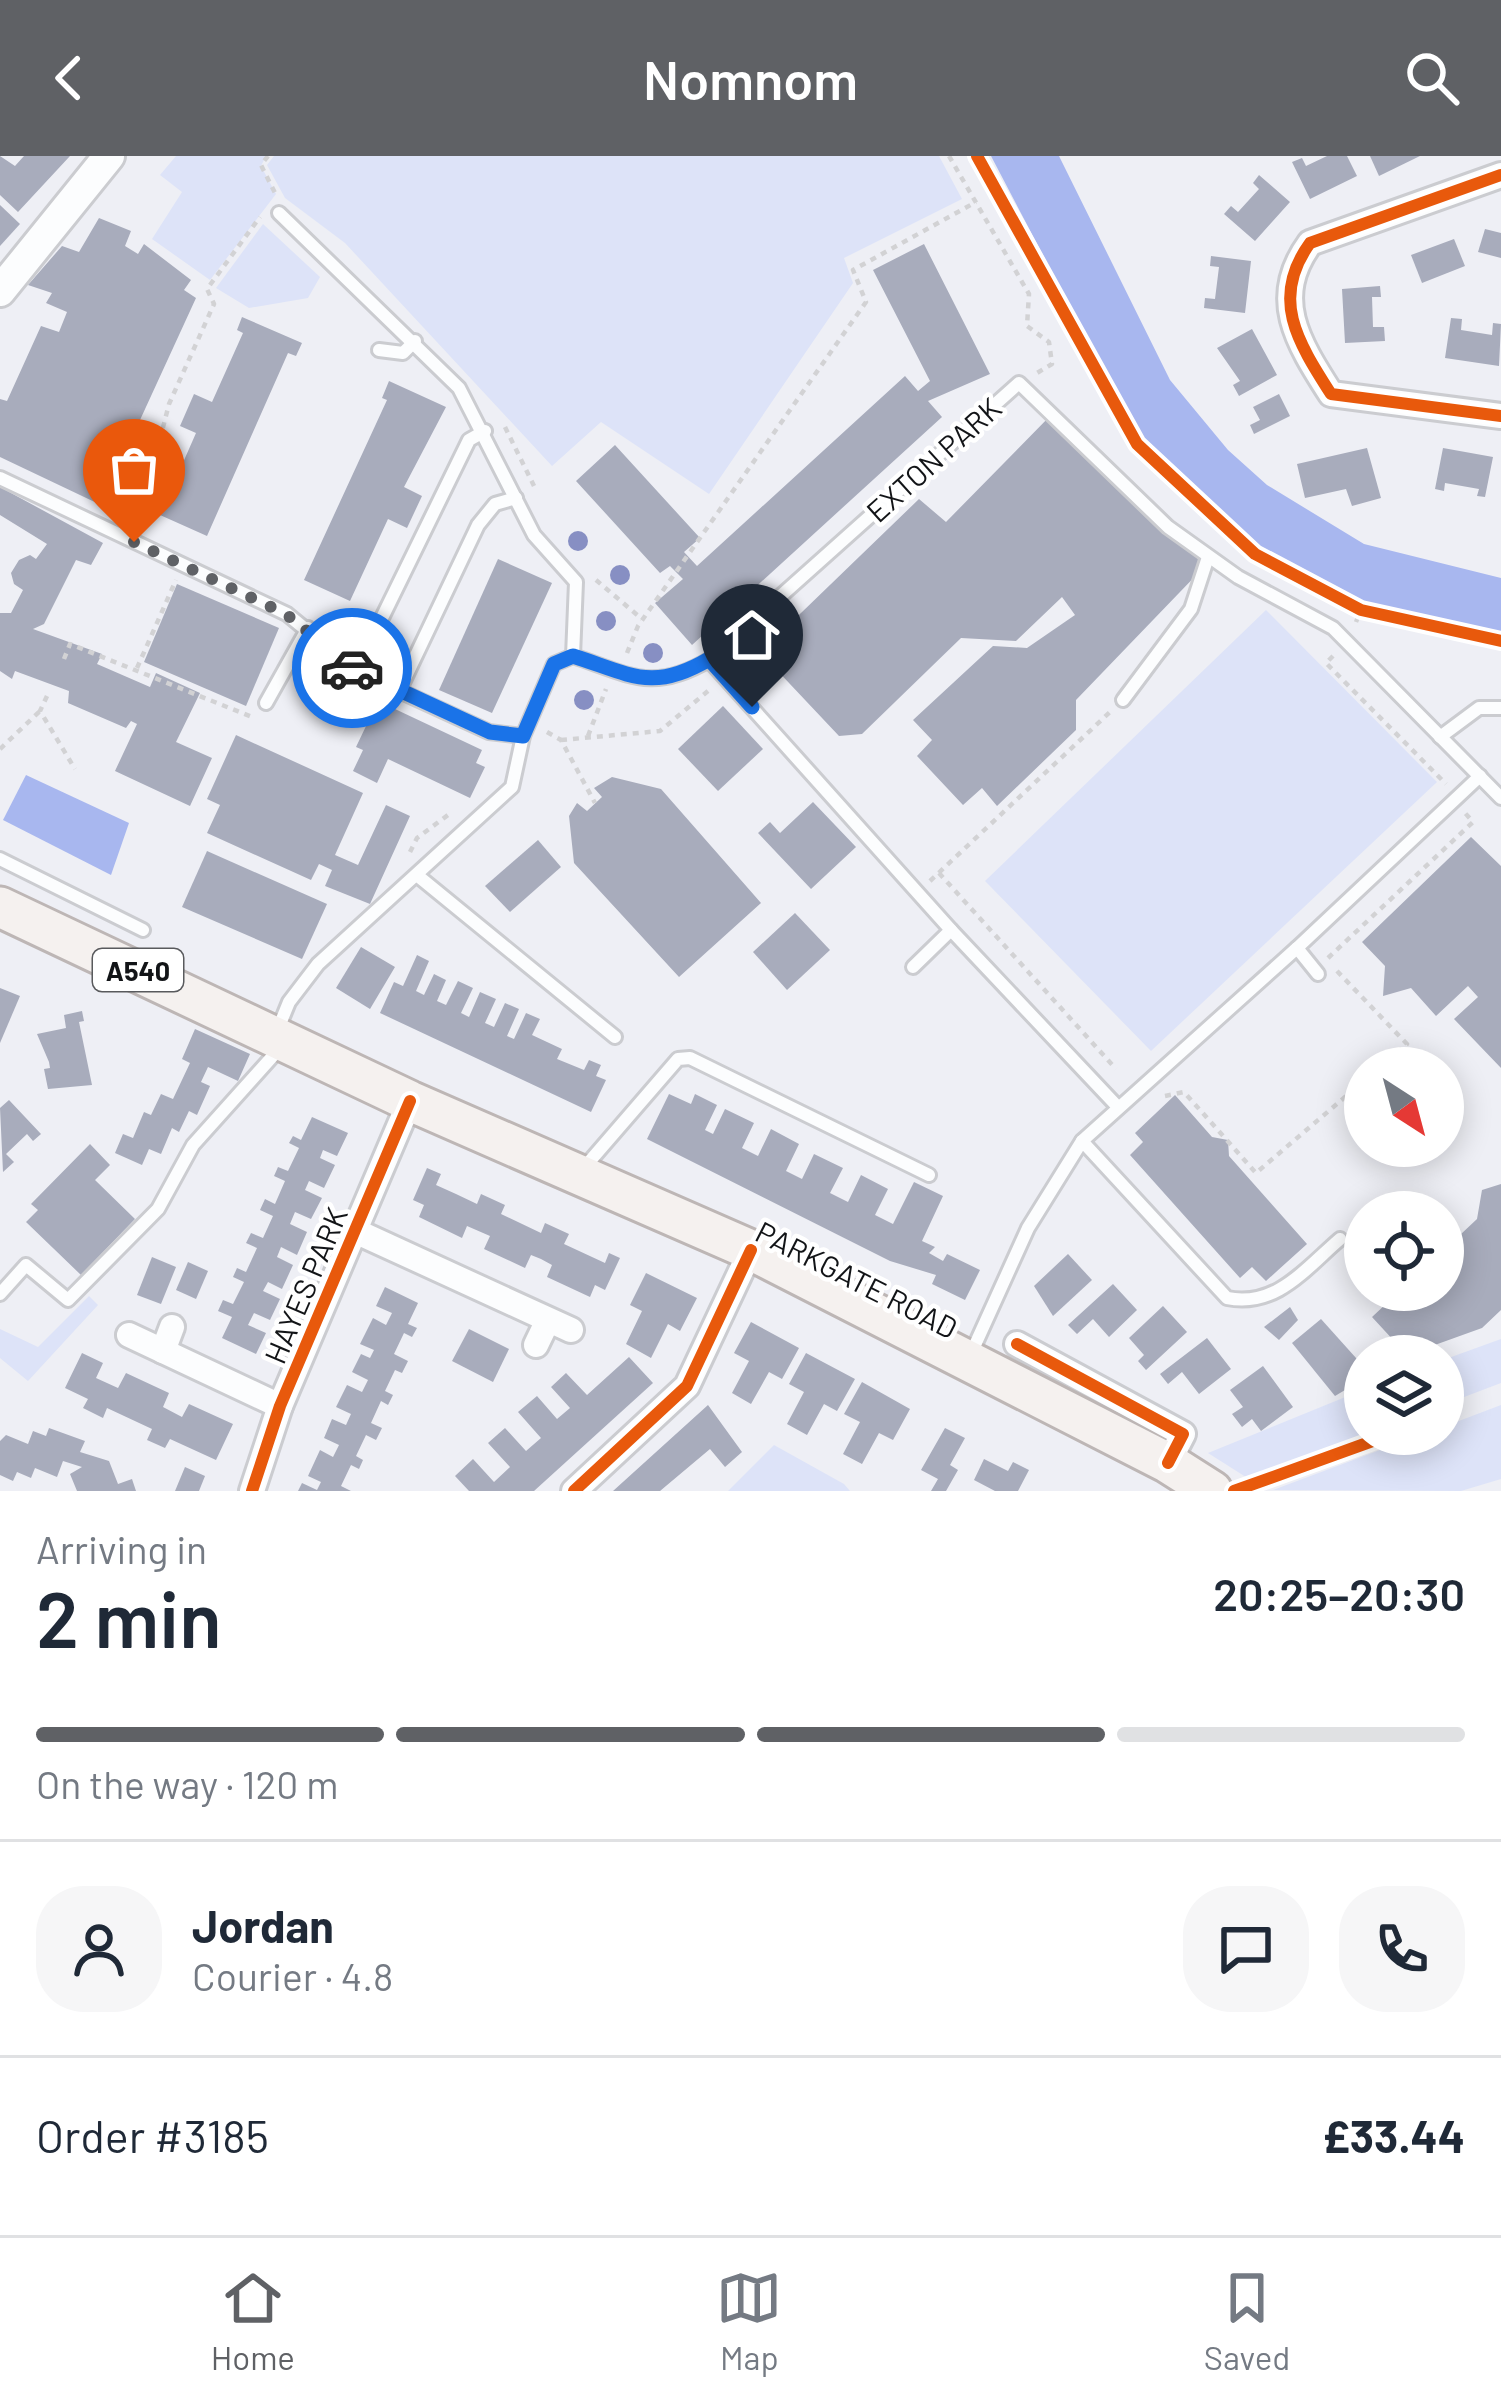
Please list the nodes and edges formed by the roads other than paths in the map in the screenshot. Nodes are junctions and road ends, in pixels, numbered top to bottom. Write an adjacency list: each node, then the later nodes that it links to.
1 (110, 156): 4 (street)
2 (1501, 175): 7 (street)
3 (279, 213): 5 (lane)
4 (0, 291)
5 (415, 340): 6 (lane); 8 (lane)
6 (380, 350)
7 (1501, 416)
8 (485, 431): 10 (lane); 15 (lane)
9 (0, 478): 12 (lane)
10 (516, 498): 13 (lane); 16 (lane)
11 (1208, 557): 14 (lane, EXTON PARK); 17 (lane); 21 (lane, EXTON PARK)
12 (308, 628): 15 (lane); 18 (lane)
13 (573, 656): 14 (lane, EXTON PARK); 20 (lane)
14 (709, 659): 28 (lane)
15 (356, 671): 16 (lane)
16 (399, 692): 20 (lane)
17 (1123, 700)
18 (266, 703)
19 (1501, 708): 21 (lane)
20 (526, 729): 25 (lane)
21 (1440, 736): 22 (lane, EXTON PARK)
22 (1480, 776): 23 (lane, EXTON PARK); 29 (lane)
23 (1501, 798)
24 (0, 859): 27 (lane)
25 (415, 879): 32 (lane); 33 (lane)
26 (0, 907): 33 (main road, PARKGATE ROAD / A540)
27 (143, 930)
28 (951, 931): 30 (lane); 35 (lane)
29 (1297, 948): 31 (lane); 35 (lane)
30 (914, 968)
31 (1318, 974)
32 (615, 1037)
33 (280, 1039): 34 (main road, PARKGATE ROAD / A540); 42 (lane)
34 (410, 1101): 37 (main road, PARKGATE ROAD / A540); 39 (street, HAYES PARK)
35 (1116, 1105): 36 (lane)
36 (1082, 1141): 40 (lane); 46 (lane)
37 (578, 1174): 38 (lane); 41 (main road, PARKGATE ROAD / A540)
38 (928, 1175)
39 (353, 1230): 45 (street, HAYES PARK); 47 (street, HAYES PARK)
40 (1340, 1239)
41 (751, 1250): 46 (main road, PARKGATE ROAD / A540); 50 (street)
42 (0, 1294)
43 (129, 1335): 47 (street, HAYES PARK)
44 (1017, 1344): 48 (street)
45 (536, 1345)
46 (967, 1363): 48 (main road, PARKGATE ROAD / A540)
47 (280, 1406): 49 (street, HAYES PARK)
48 (1168, 1463): 51 (main road, PARKGATE ROAD / A540)
49 (251, 1491)
50 (574, 1491)
51 (1212, 1491)

